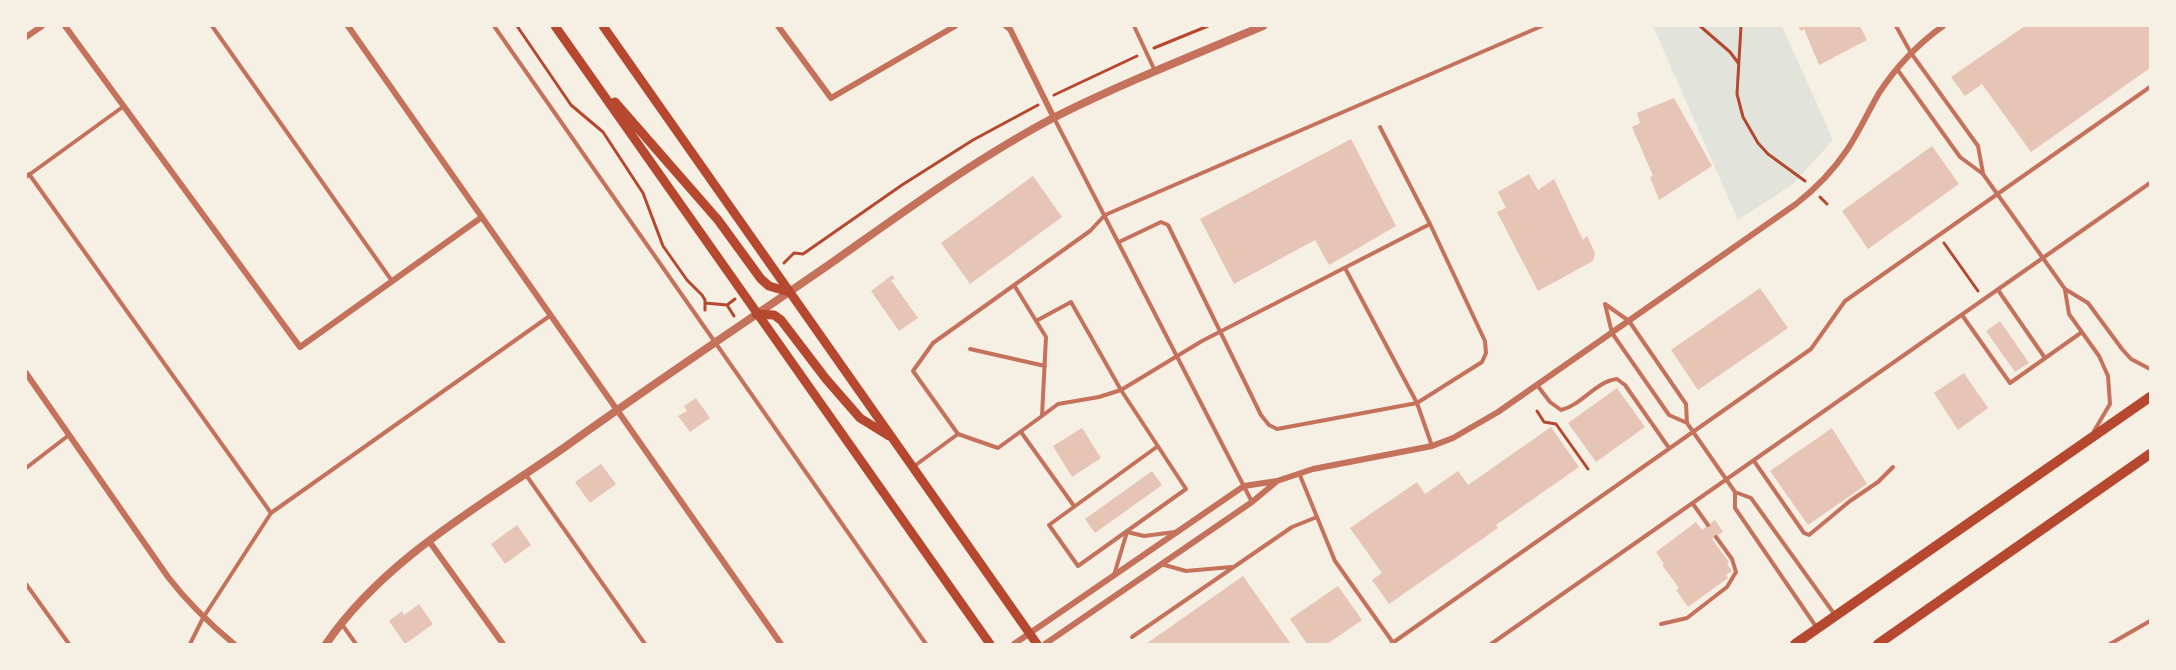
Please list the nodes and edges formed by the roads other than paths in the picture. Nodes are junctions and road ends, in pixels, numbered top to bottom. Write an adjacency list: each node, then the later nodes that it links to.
1 (42, 26): 16 (street)
2 (65, 26): 22 (street)
3 (212, 26): 35 (lane)
4 (348, 26): 30 (street)
5 (494, 26): 48 (lane)
6 (555, 26): 18 (main road)
7 (603, 26): 39 (main road)
8 (778, 26): 9 (street)
9 (955, 26)
10 (1006, 26): 23 (street)
11 (1134, 26): 20 (lane)
12 (1263, 26): 20 (street)
13 (1542, 26): 29 (lane)
14 (1896, 26): 17 (lane)
15 (1943, 26): 17 (street)
16 (26, 37)
17 (1911, 53): 19 (street); 25 (lane)
18 (584, 66): 39 (main road); 40 (main road)
19 (1897, 69): 25 (lane); 44 (street)
20 (1156, 72): 23 (street)
21 (2151, 87): 28 (lane)
22 (124, 106): 26 (lane); 35 (street)
23 (1054, 118): 29 (lane); 39 (street)
24 (1380, 127): 31 (lane)
25 (1983, 174): 28 (lane)
26 (27, 176): 85 (lane)
27 (2151, 183): 33 (lane)
28 (1997, 194): 33 (lane); 62 (lane)
29 (1105, 214): 32 (lane); 36 (lane)
30 (482, 217): 35 (street); 41 (street)
31 (1430, 224): 34 (lane); 58 (lane)
32 (1119, 242): 45 (lane); 50 (lane)
33 (2043, 258): 37 (lane); 38 (lane)
34 (1345, 267): 45 (lane); 58 (lane)
35 (392, 282)
36 (1014, 285): 43 (lane); 64 (lane)
37 (2065, 289): 46 (lane); 53 (lane)
38 (1998, 290): 42 (lane); 51 (lane)
39 (789, 292): 40 (street); 66 (main road)
40 (756, 314): 48 (street); 66 (main road); 114 (main road)
41 (551, 315): 59 (street); 85 (lane)
42 (1962, 315): 51 (lane); 72 (lane)
43 (1036, 321): 52 (lane); 56 (lane)
44 (1629, 321): 47 (street); 47 (lane); 61 (lane)
45 (1220, 332): 50 (lane); 58 (lane)
46 (2082, 332): 51 (lane); 67 (lane)
47 (1612, 333): 55 (street); 61 (lane)
48 (714, 342): 59 (street); 113 (lane)
49 (970, 350): 52 (lane)
50 (1177, 355): 56 (lane); 80 (lane)
51 (2045, 358)
52 (1045, 366): 60 (lane)
53 (2151, 369)
54 (26, 373): 65 (street)
55 (1537, 385): 69 (street); 70 (lane)
56 (1121, 390): 60 (lane); 68 (lane)
57 (2151, 397): 67 (main road)
58 (1417, 403): 69 (lane)
59 (617, 409): 77 (street); 112 (street)
60 (1042, 416): 63 (lane)
61 (1687, 423): 62 (lane)
62 (1692, 431): 70 (lane); 78 (lane)
63 (1021, 432): 64 (lane); 84 (lane)
64 (958, 434): 73 (lane)
65 (70, 435): 75 (lane); 97 (street)
66 (893, 438): 73 (main road)
67 (2089, 439): 96 (main road)
68 (1158, 446): 84 (lane); 89 (lane)
69 (1432, 446): 76 (street)
70 (1669, 448): 104 (lane)
71 (2151, 454): 120 (main road)
72 (1754, 461): 74 (lane); 78 (lane)
73 (913, 467): 102 (main road)
74 (1893, 467)
75 (26, 468)
76 (1299, 473): 79 (street); 86 (lane)
77 (526, 475): 91 (street); 111 (lane)
78 (1727, 480): 81 (lane); 83 (lane)
79 (1277, 481): 80 (street); 82 (street)
80 (1244, 486): 82 (lane); 88 (street)
81 (1735, 492): 96 (lane); 101 (lane)
82 (1252, 502): 92 (street)
83 (1693, 504): 87 (lane); 118 (lane)
84 (1074, 506): 89 (lane)
85 (271, 513): 97 (lane)
86 (1317, 517): 93 (lane); 104 (lane)
87 (1708, 525)
88 (1178, 531): 89 (lane); 94 (street)
89 (1126, 532): 94 (lane)
90 (1716, 537): 100 (lane)
91 (429, 541): 99 (street); 110 (street)
92 (1161, 564): 93 (lane); 117 (street)
93 (1233, 567): 103 (lane)
94 (1114, 576): 102 (street)
95 (26, 584): 105 (lane)
96 (1835, 616): 101 (main road)
97 (203, 618): 106 (lane); 107 (street)
98 (2151, 621): 121 (lane)
99 (341, 623): 108 (street); 109 (lane)
100 (1661, 624)
101 (1817, 628): 119 (main road)
102 (1030, 634): 115 (street); 116 (main road)
103 (1132, 637)
104 (1393, 644)
105 (69, 645)
106 (190, 645)
107 (234, 645)
108 (326, 645)
109 (356, 645)
110 (503, 645)
111 (645, 645)
112 (781, 645)
113 (926, 645)
114 (990, 645)
115 (1014, 645)
116 (1037, 645)
117 (1045, 645)
118 (1491, 645)
119 (1795, 645)
120 (1878, 645)
121 (2110, 645)

